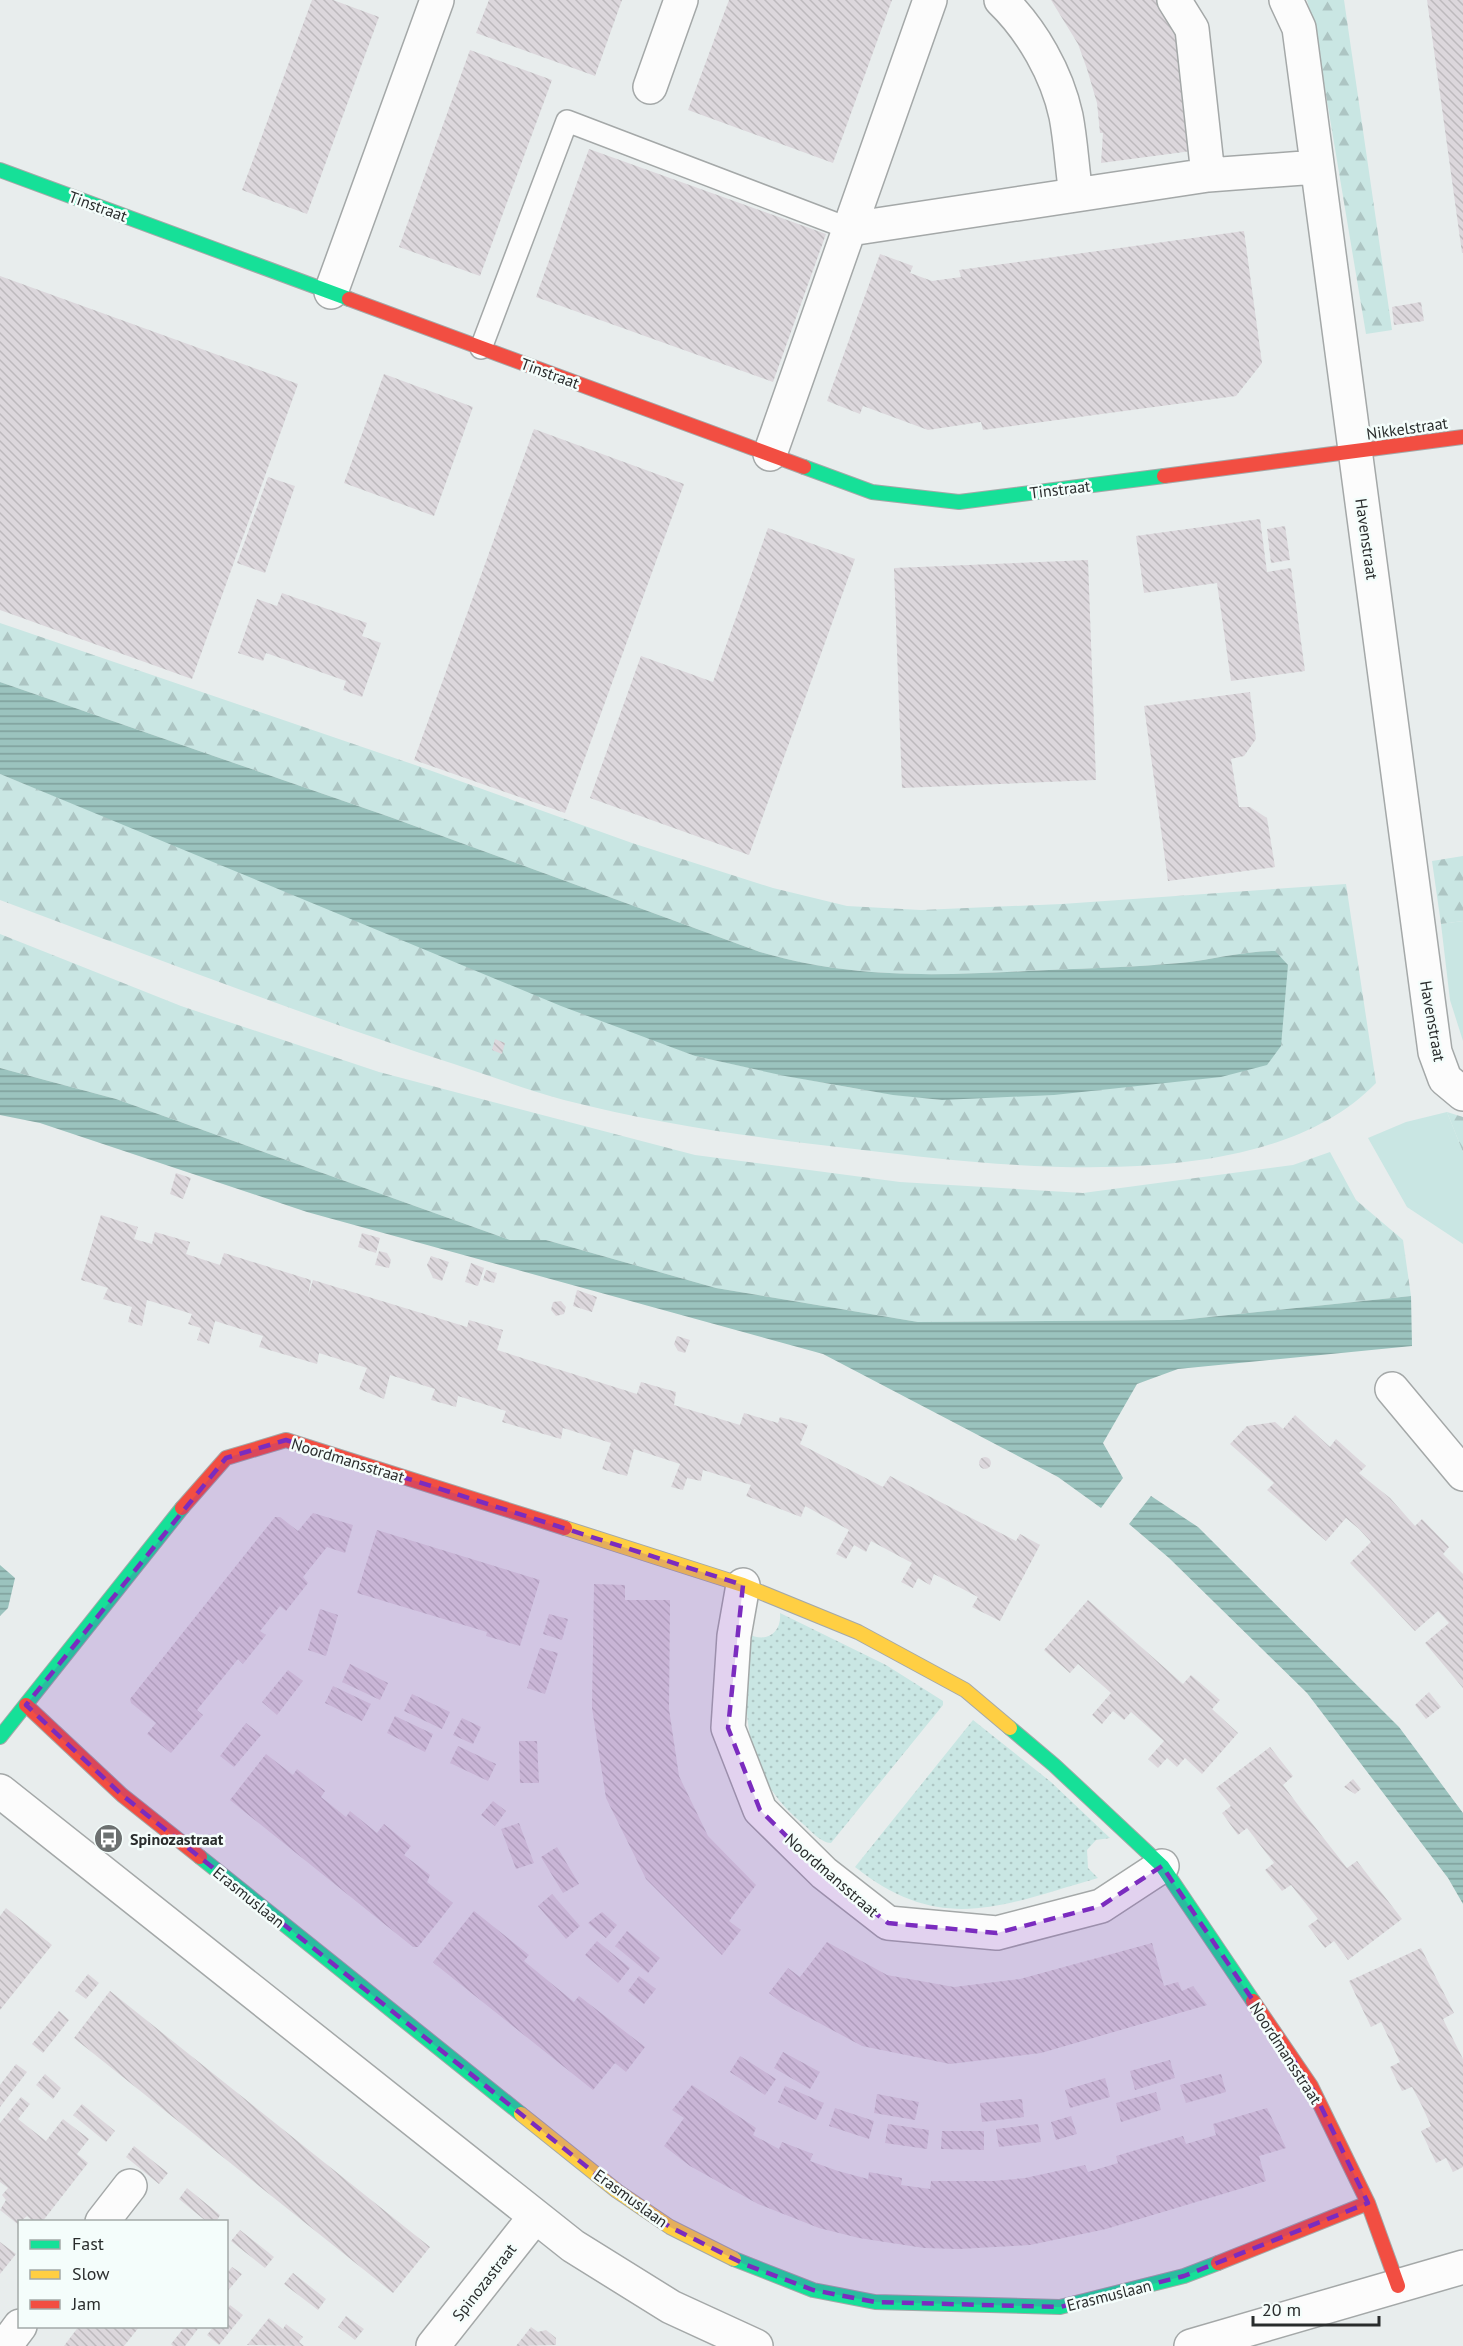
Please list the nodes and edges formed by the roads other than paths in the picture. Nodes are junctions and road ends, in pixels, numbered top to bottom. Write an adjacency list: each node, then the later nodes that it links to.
1 (437, 0): 13 (street)
2 (681, 0): 7 (street)
3 (930, 0): 12 (street)
4 (1002, 0): 11 (street)
5 (1174, 0): 10 (street)
6 (1287, 0): 8 (street, Havenstraat)
7 (650, 87)
8 (1317, 167): 10 (street); 16 (street, Havenstraat)
9 (0, 170): 13 (street, Tinstraat)
10 (1208, 175): 11 (street)
11 (1076, 194): 12 (street)
12 (850, 229): 14 (lane); 17 (street)
13 (331, 292): 14 (street, Tinstraat)
14 (481, 348): 17 (street, Tinstraat)
15 (1463, 437): 16 (street, Nikkelstraat)
16 (1355, 453): 17 (street, Tinstraat); 18 (street, Havenstraat)
17 (770, 454)
18 (1454, 1087)
19 (1392, 1389): 20 (street)
20 (1463, 1474)
21 (743, 1585): 22 (street, Noordmansstraat); 25 (street, Noordmansstraat); 25 (street, Noordmansstraat)
22 (26, 1705): 23 (street, Noordmansstraat); 27 (street, Erasmuslaan)
23 (0, 1737)
24 (0, 1791): 28 (street)
25 (1162, 1866): 27 (street, Noordmansstraat)
26 (130, 2186): 29 (street)
27 (1368, 2202): 31 (street, Noordmansstraat)
28 (534, 2218): 34 (street, Spinozastraat); 35 (street)
29 (104, 2220)
30 (1463, 2267): 31 (street)
31 (1398, 2286): 36 (street)
32 (18, 2328): 33 (street)
33 (5, 2346)
34 (434, 2346)
35 (756, 2346)
36 (1191, 2346)

